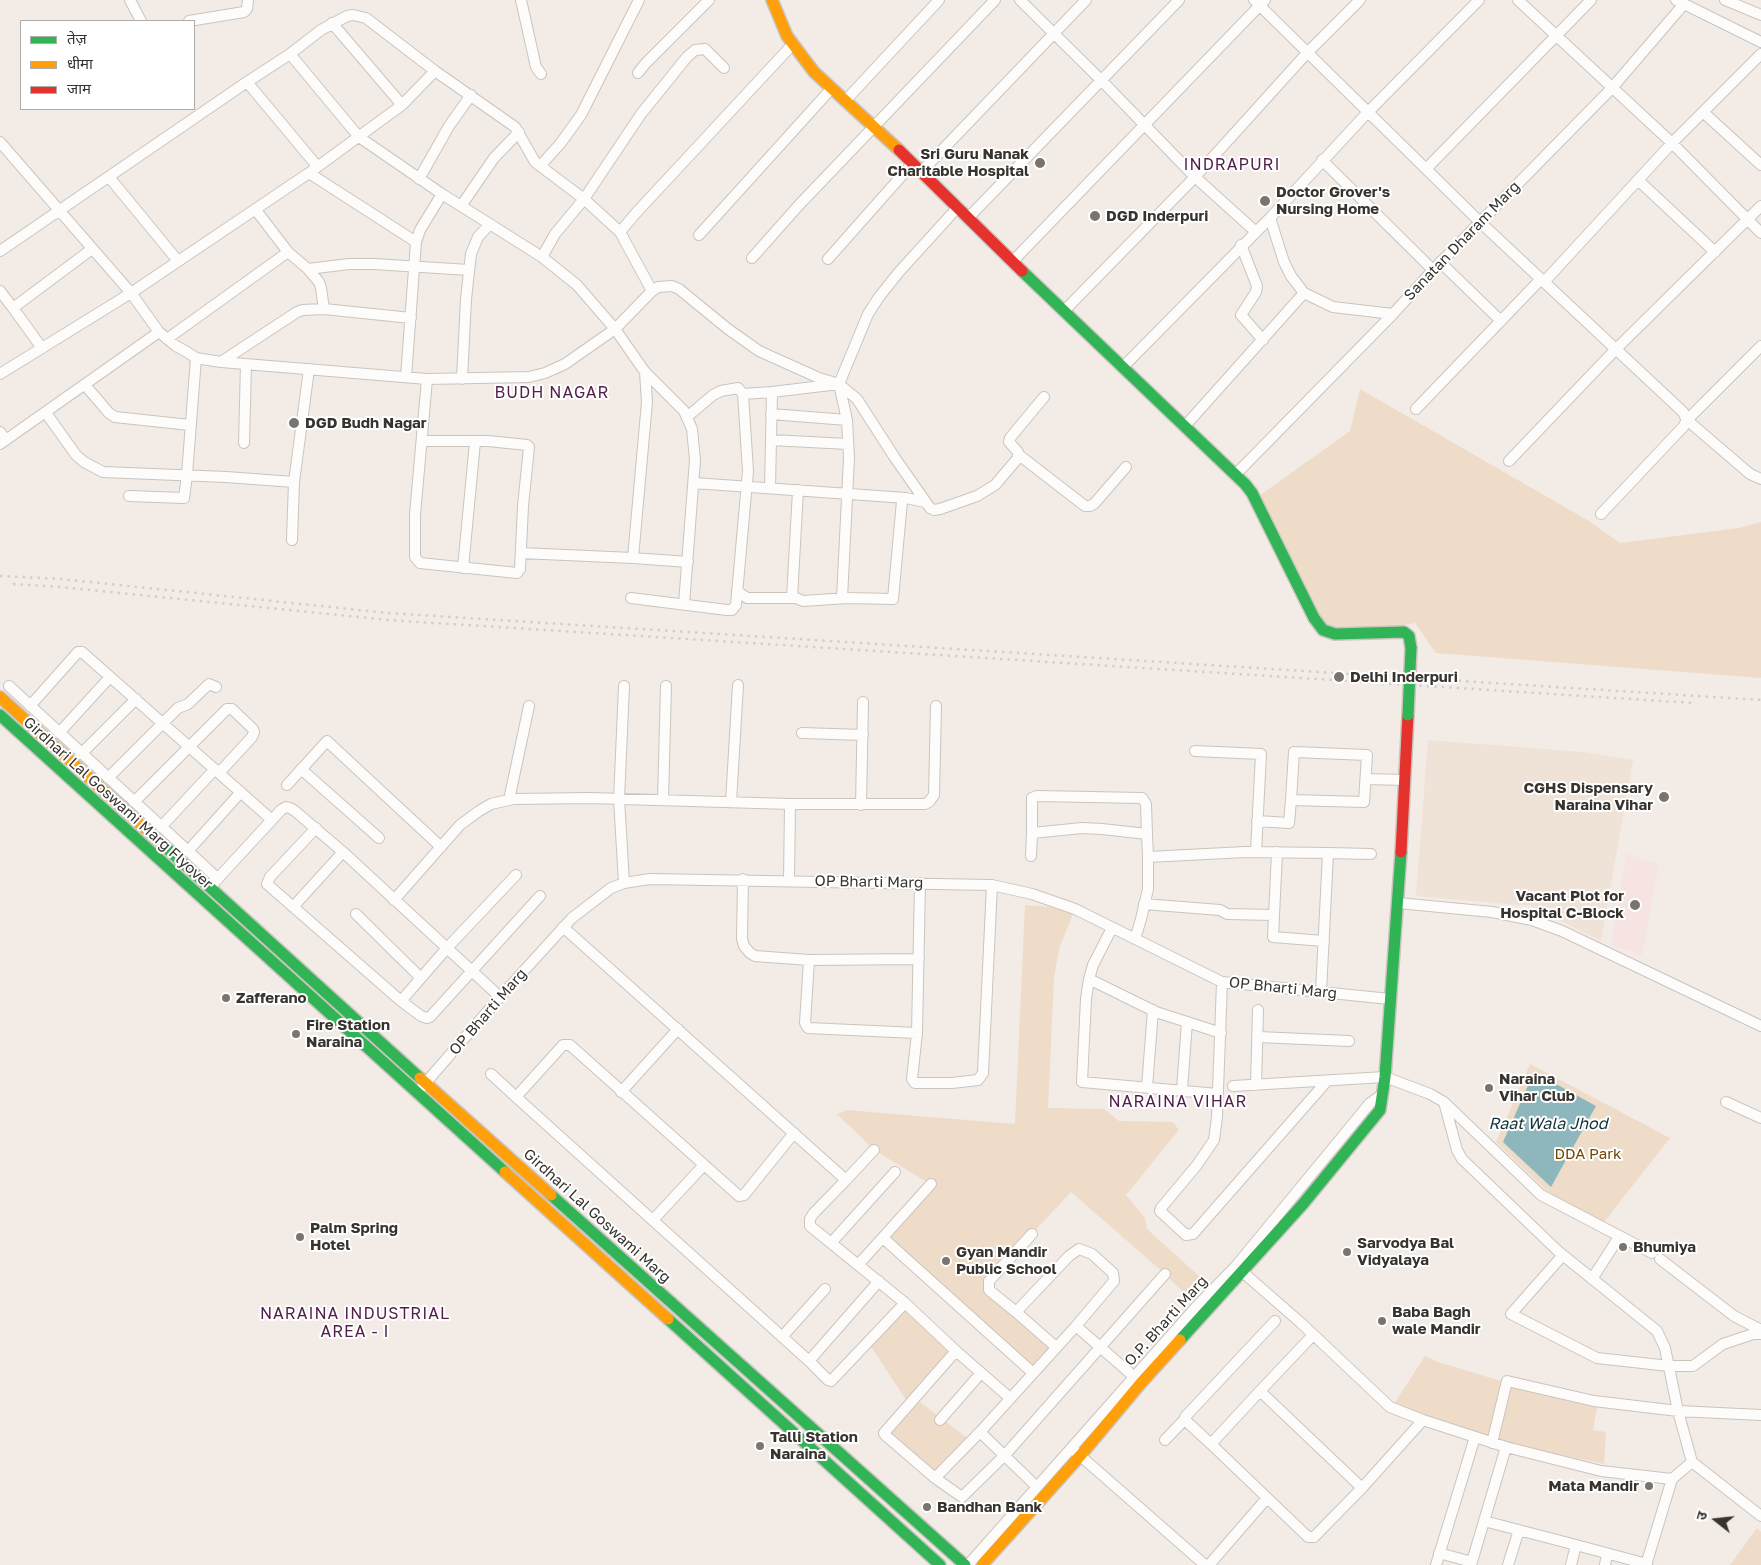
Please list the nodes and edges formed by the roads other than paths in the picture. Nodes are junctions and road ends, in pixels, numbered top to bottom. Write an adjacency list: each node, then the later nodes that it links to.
1 (130, 0): 20 (street)
2 (248, 0): 21 (street)
3 (521, 0): 33 (street)
4 (639, 0): 51 (street)
5 (709, 0): 32 (street)
6 (772, 0): 26 (main road)
7 (939, 0): 39 (street)
8 (995, 0): 44 (street)
9 (1020, 0): 23 (street)
10 (1086, 0): 23 (street)
11 (1180, 0): 34 (street)
12 (1360, 0): 27 (street)
13 (1479, 0): 41 (street)
14 (1518, 0): 24 (street)
15 (1590, 0): 24 (street)
16 (1725, 0): 19 (street)
17 (1260, 2): 27 (street); 43 (street)
18 (1680, 2): 25 (street); 37 (street, Sanatan Dharam Marg)
19 (1761, 15)
20 (140, 20)
21 (195, 20)
22 (332, 23): 28 (street); 31 (street); 40 (street)
23 (1054, 33): 34 (street); 52 (street)
24 (1556, 36): 37 (street); 54 (street)
25 (1761, 42)
26 (793, 44): 36 (main road); 71 (street)
27 (1308, 53): 41 (street); 56 (street)
28 (290, 54): 35 (street); 46 (street)
29 (1761, 54): 42 (street)
30 (724, 68): 60 (street)
31 (435, 71): 38 (street); 40 (street)
32 (638, 73)
33 (541, 74)
34 (1102, 81): 43 (street); 66 (street)
35 (247, 82): 53 (street); 55 (street)
36 (832, 88): 39 (main road); 74 (street)
37 (1612, 88): 48 (street); 69 (street, Sanatan Dharam Marg)
38 (470, 95): 45 (street); 57 (street)
39 (846, 100): 44 (main road)
40 (402, 105): 46 (street)
41 (1368, 112): 49 (street); 54 (street)
42 (1703, 112): 48 (street); 50 (street)
43 (1146, 125): 56 (street); 85 (street)
44 (874, 126): 52 (main road); 82 (street)
45 (519, 132): 51 (street); 61 (street)
46 (359, 137): 53 (street); 57 (street)
47 (0, 142): 65 (street)
48 (1672, 143): 58 (street); 68 (street)
49 (1322, 160): 67 (street); 86 (street)
50 (1761, 165)
51 (540, 166): 60 (street)
52 (918, 167): 63 (main road); 83 (street)
53 (313, 169): 64 (street); 75 (street)
54 (1426, 169): 69 (street)
55 (109, 177): 65 (street); 84 (street)
56 (1195, 177): 72 (street); 97 (street)
57 (419, 178): 59 (street)
58 (1638, 180): 80 (street); 90 (street)
59 (442, 194): 61 (street); 75 (street)
60 (584, 199): 71 (street); 81 (street)
61 (461, 206): 70 (street)
62 (1761, 206): 68 (street)
63 (958, 207): 66 (main road); 117 (street)
64 (254, 209): 79 (street); 84 (street)
65 (58, 210): 77 (street); 78 (street)
66 (969, 217): 85 (main road)
67 (1270, 218): 72 (street); 94 (street)
68 (1748, 219): 73 (street); 80 (street)
69 (1480, 222): 86 (street, Sanatan Dharam Marg); 90 (street)
70 (490, 224): 81 (street); 89 (street)
71 (620, 232): 92 (street)
72 (1256, 232): 76 (street)
73 (1761, 233)
74 (699, 235)
75 (416, 242): 87 (street)
76 (1241, 246): 103 (street); 110 (street)
77 (92, 249): 93 (street); 95 (street)
78 (0, 251)
79 (288, 252): 88 (street); 102 (street)
80 (1715, 252): 106 (street)
81 (542, 257): 101 (street)
82 (752, 258)
83 (828, 259)
84 (178, 261): 93 (street)
85 (1012, 262): 97 (main road)
86 (1436, 266): 98 (street, Sanatan Dharam Marg); 100 (street)
87 (414, 267): 88 (street); 89 (street); 99 (street)
88 (308, 269): 96 (street)
89 (469, 270): 116 (street)
90 (1543, 281): 100 (street); 106 (street)
91 (0, 291): 95 (street)
92 (652, 291): 101 (street); 117 (street)
93 (131, 293): 102 (street); 105 (street)
94 (1304, 293): 98 (street); 103 (street)
95 (13, 308): 105 (street)
96 (324, 309): 99 (street); 108 (street)
97 (1064, 311): 110 (main road)
98 (1393, 314): 139 (street, Sanatan Dharam Marg)
99 (411, 318): 114 (street)
100 (1501, 321): 122 (street)
101 (615, 329): 112 (street); 116 (street)
102 (163, 335): 107 (street); 118 (street)
103 (1263, 340): 129 (street)
104 (1761, 346): 127 (street)
105 (42, 348): 113 (street)
106 (1616, 349): 127 (street); 137 (street)
107 (196, 358): 108 (street); 128 (street)
108 (221, 362): 109 (street)
109 (246, 364): 111 (street); 134 (street)
110 (1123, 367): 129 (main road)
111 (309, 369): 114 (street); 142 (street)
112 (645, 372): 125 (street); 154 (street)
113 (0, 374)
114 (406, 377): 115 (street)
115 (427, 379): 116 (street); 132 (street)
116 (462, 380)
117 (839, 384): 119 (street); 126 (street); 150 (street)
118 (85, 385): 123 (street); 128 (street)
119 (772, 392): 120 (street); 124 (street)
120 (744, 394): 125 (street); 144 (street)
121 (1044, 397): 136 (street)
122 (1416, 410)
123 (46, 413): 130 (street); 140 (street)
124 (771, 414): 126 (street); 131 (street)
125 (687, 417): 143 (street)
126 (847, 420): 135 (street)
127 (1687, 420): 141 (street); 151 (street)
128 (190, 425): 140 (street)
129 (1184, 426): 139 (main road)
130 (2, 439)
131 (771, 440): 135 (street); 145 (street)
132 (422, 441): 133 (street); 156 (street)
133 (475, 442): 153 (street); 156 (street)
134 (244, 443)
135 (848, 444): 147 (street)
136 (1019, 455): 138 (street); 150 (street)
137 (1509, 461)
138 (1126, 467)
139 (1236, 474): 186 (main road, O.P. Bharti Marg, bridge)
140 (187, 475): 142 (street); 148 (street)
141 (1761, 479)
142 (294, 482): 152 (street)
143 (694, 483): 144 (street); 155 (street)
144 (747, 487): 145 (street); 157 (street)
145 (770, 488): 146 (street)
146 (798, 490): 147 (street); 159 (street)
147 (848, 493): 149 (street); 160 (street)
148 (128, 496)
149 (906, 498): 150 (street); 160 (street)
150 (925, 502)
151 (1601, 514)
152 (292, 540)
153 (521, 553): 154 (street); 156 (street)
154 (634, 558): 155 (street)
155 (688, 562): 161 (street)
156 (463, 568)
157 (737, 591): 159 (street); 161 (street)
158 (632, 598): 161 (street)
159 (792, 598): 160 (street)
160 (842, 598)
161 (684, 604)
162 (110, 677): 169 (street); 171 (street); 176 (street)
163 (738, 685): 194 (street)
164 (8, 686): 171 (street)
165 (216, 686): 175 (street)
166 (624, 686): 189 (street)
167 (666, 686): 191 (street)
168 (0, 697): 220 (main road, Girdhari Lal Goswami Marg Flyover)
169 (136, 699): 175 (street); 181 (street)
170 (864, 702): 178 (street)
171 (30, 706): 176 (street)
172 (529, 706): 190 (street)
173 (936, 706): 196 (street)
174 (0, 715): 226 (main road, Girdhari Lal Goswami Marg Flyover)
175 (162, 723): 179 (street); 184 (street)
176 (59, 733): 181 (street)
177 (802, 733): 178 (street)
178 (863, 735): 196 (street)
179 (189, 746): 183 (street); 183 (street); 193 (street)
180 (1195, 751): 198 (street)
181 (82, 754): 184 (street)
182 (301, 769): 187 (street); 203 (street); 204 (street)
183 (217, 771): 188 (street); 199 (street)
184 (108, 778): 193 (street)
185 (1366, 779): 186 (street); 192 (street); 192 (street)
186 (1405, 780): 223 (main road, O.P. Bharti Marg)
187 (286, 785)
188 (241, 792): 197 (street); 205 (street)
189 (619, 799): 190 (street); 191 (street); 217 (street)
190 (509, 800): 204 (street)
191 (663, 800): 194 (street)
192 (1291, 800): 198 (street)
193 (134, 802): 199 (street)
194 (731, 802): 195 (street)
195 (790, 804): 196 (street); 216 (street)
196 (862, 805)
197 (272, 820): 200 (street); 214 (street)
198 (1257, 821): 207 (street)
199 (161, 827): 205 (street)
200 (316, 828): 206 (street); 225 (street)
201 (1032, 833): 202 (street); 202 (street); 211 (street)
202 (1147, 834): 212 (street)
203 (380, 838)
204 (441, 847): 222 (street)
205 (188, 852): 214 (street)
206 (343, 852): 222 (street); 225 (street)
207 (1256, 852): 208 (street); 212 (street)
208 (1277, 852): 209 (street); 228 (street)
209 (1328, 853): 210 (street); 232 (street)
210 (1371, 854)
211 (1031, 856)
212 (1148, 857): 224 (street)
213 (516, 875): 233 (street)
214 (218, 879): 220 (street)
215 (743, 879): 216 (street, OP Bharti Marg); 217 (street, OP Bharti Marg); 235 (street)
216 (789, 881): 218 (street, OP Bharti Marg)
217 (624, 883): 229 (street, OP Bharti Marg)
218 (920, 883): 219 (street, OP Bharti Marg); 234 (street)
219 (992, 884): 230 (street, OP Bharti Marg); 249 (street)
220 (210, 887): 256 (main road, Girdhari Lal Goswami Marg)
221 (540, 896): 236 (street)
222 (394, 900): 233 (street)
223 (1398, 903): 242 (main road, O.P. Bharti Marg); 247 (street)
224 (1144, 904): 228 (street); 231 (street)
225 (293, 907): 243 (street)
226 (216, 912): 262 (main road, Girdhari Lal Goswami Marg)
227 (356, 914): 237 (street)
228 (1274, 915): 232 (street)
229 (563, 927): 241 (street, OP Bharti Marg); 248 (street)
230 (1112, 928): 231 (street, OP Bharti Marg); 238 (street)
231 (1135, 939): 239 (street, OP Bharti Marg)
232 (1324, 941): 240 (street)
233 (447, 948): 236 (street); 237 (street)
234 (919, 959): 235 (street); 249 (street)
235 (809, 960): 249 (street)
236 (471, 971): 241 (street); 243 (street)
237 (421, 978): 243 (street)
238 (1089, 980): 244 (street); 259 (street)
239 (1222, 982): 240 (street, OP Bharti Marg); 250 (street)
240 (1321, 992): 242 (street, OP Bharti Marg)
241 (500, 997): 256 (street, OP Bharti Marg)
242 (1390, 999): 254 (main road, O.P. Bharti Marg)
243 (401, 1001)
244 (1153, 1010): 246 (street); 259 (street)
245 (1258, 1010): 251 (street)
246 (1187, 1022): 250 (street); 260 (street)
247 (1760, 1024)
248 (678, 1029): 261 (street); 268 (street)
249 (917, 1033)
250 (1221, 1033): 263 (street)
251 (1258, 1037): 252 (street); 257 (street)
252 (1350, 1041)
253 (491, 1074): 264 (street)
254 (1386, 1077): 255 (street); 265 (street); 281 (main road, O.P. Bharti Marg)
255 (1327, 1081): 257 (street); 263 (street)
256 (426, 1083): 262 (street, OP Bharti Marg); 332 (main road, Girdhari Lal Goswami Marg)
257 (1256, 1085): 258 (street)
258 (1234, 1086)
259 (1147, 1087): 260 (street)
260 (1182, 1090): 263 (street)
261 (621, 1092): 264 (street); 270 (street)
262 (417, 1093): 331 (main road, Girdhari Lal Goswami Marg)
263 (1218, 1094)
264 (516, 1097): 274 (street)
265 (1444, 1102): 276 (street); 279 (street)
266 (1726, 1102): 267 (street)
267 (1761, 1118)
268 (794, 1133): 270 (street); 272 (street)
269 (874, 1150): 272 (street)
270 (703, 1166): 274 (street)
271 (895, 1172): 278 (street)
272 (846, 1180): 278 (street)
273 (931, 1184): 277 (street)
274 (653, 1220): 293 (street)
275 (1032, 1234): 287 (street)
276 (1619, 1237): 283 (street); 290 (street)
277 (883, 1238): 280 (street); 300 (street)
278 (831, 1243): 280 (street)
279 (1563, 1255): 283 (street); 298 (street)
280 (858, 1265): 284 (street)
281 (1239, 1269): 292 (street); 301 (main road, O.P. Bharti Marg)
282 (1165, 1274): 294 (street)
283 (1592, 1278): 298 (street)
284 (879, 1281): 286 (street); 297 (street)
285 (824, 1289): 293 (street)
286 (904, 1303): 296 (street); 297 (street)
287 (1016, 1312): 289 (street); 295 (street)
288 (1275, 1322): 306 (street)
289 (1076, 1326): 294 (street); 295 (street)
290 (1761, 1330)
291 (1761, 1334): 298 (street)
292 (1313, 1335): 302 (street); 308 (street)
293 (782, 1337): 297 (street)
294 (1100, 1347): 301 (street); 316 (street)
295 (1056, 1348): 300 (street)
296 (956, 1351): 299 (street); 318 (street)
297 (809, 1361)
298 (1669, 1366): 304 (street)
299 (982, 1373): 303 (street); 307 (street)
300 (1033, 1373): 303 (street)
301 (1138, 1380): 315 (main road, O.P. Bharti Marg)
302 (1260, 1390): 313 (street); 321 (street)
303 (1010, 1398): 309 (street)
304 (1678, 1411): 305 (street); 312 (street); 317 (street)
305 (1761, 1415)
306 (1185, 1418): 311 (street); 313 (street)
307 (940, 1420)
308 (1423, 1420): 310 (street); 321 (street)
309 (980, 1432): 316 (street); 318 (street)
310 (1475, 1437): 312 (street); 327 (street)
311 (1165, 1440)
312 (1492, 1443): 314 (street)
313 (1211, 1444): 322 (street)
314 (1506, 1447): 319 (street); 324 (street)
315 (1076, 1452): 320 (street, O.P. Bharti Marg); 333 (main road, O.P. Bharti Marg); 334 (street)
316 (1005, 1456): 318 (street); 320 (street)
317 (1692, 1462): 319 (street); 323 (street)
318 (935, 1478)
319 (1672, 1479): 330 (street)
320 (1038, 1487): 332 (street, O.P. Bharti Marg)
321 (1362, 1488): 322 (street)
322 (1267, 1498): 335 (street)
323 (1761, 1516)
324 (1484, 1521): 325 (street); 329 (street)
325 (1519, 1530): 326 (street); 337 (street)
326 (1576, 1545): 328 (street); 338 (street)
327 (1439, 1553): 329 (street); 336 (street)
328 (1607, 1554): 330 (street); 339 (street)
329 (1472, 1564)
330 (1646, 1564)
331 (940, 1565)
332 (966, 1565)
333 (982, 1565)
334 (1205, 1565)
335 (1208, 1565)
336 (1436, 1565)
337 (1508, 1565)
338 (1571, 1565)
339 (1604, 1565)

